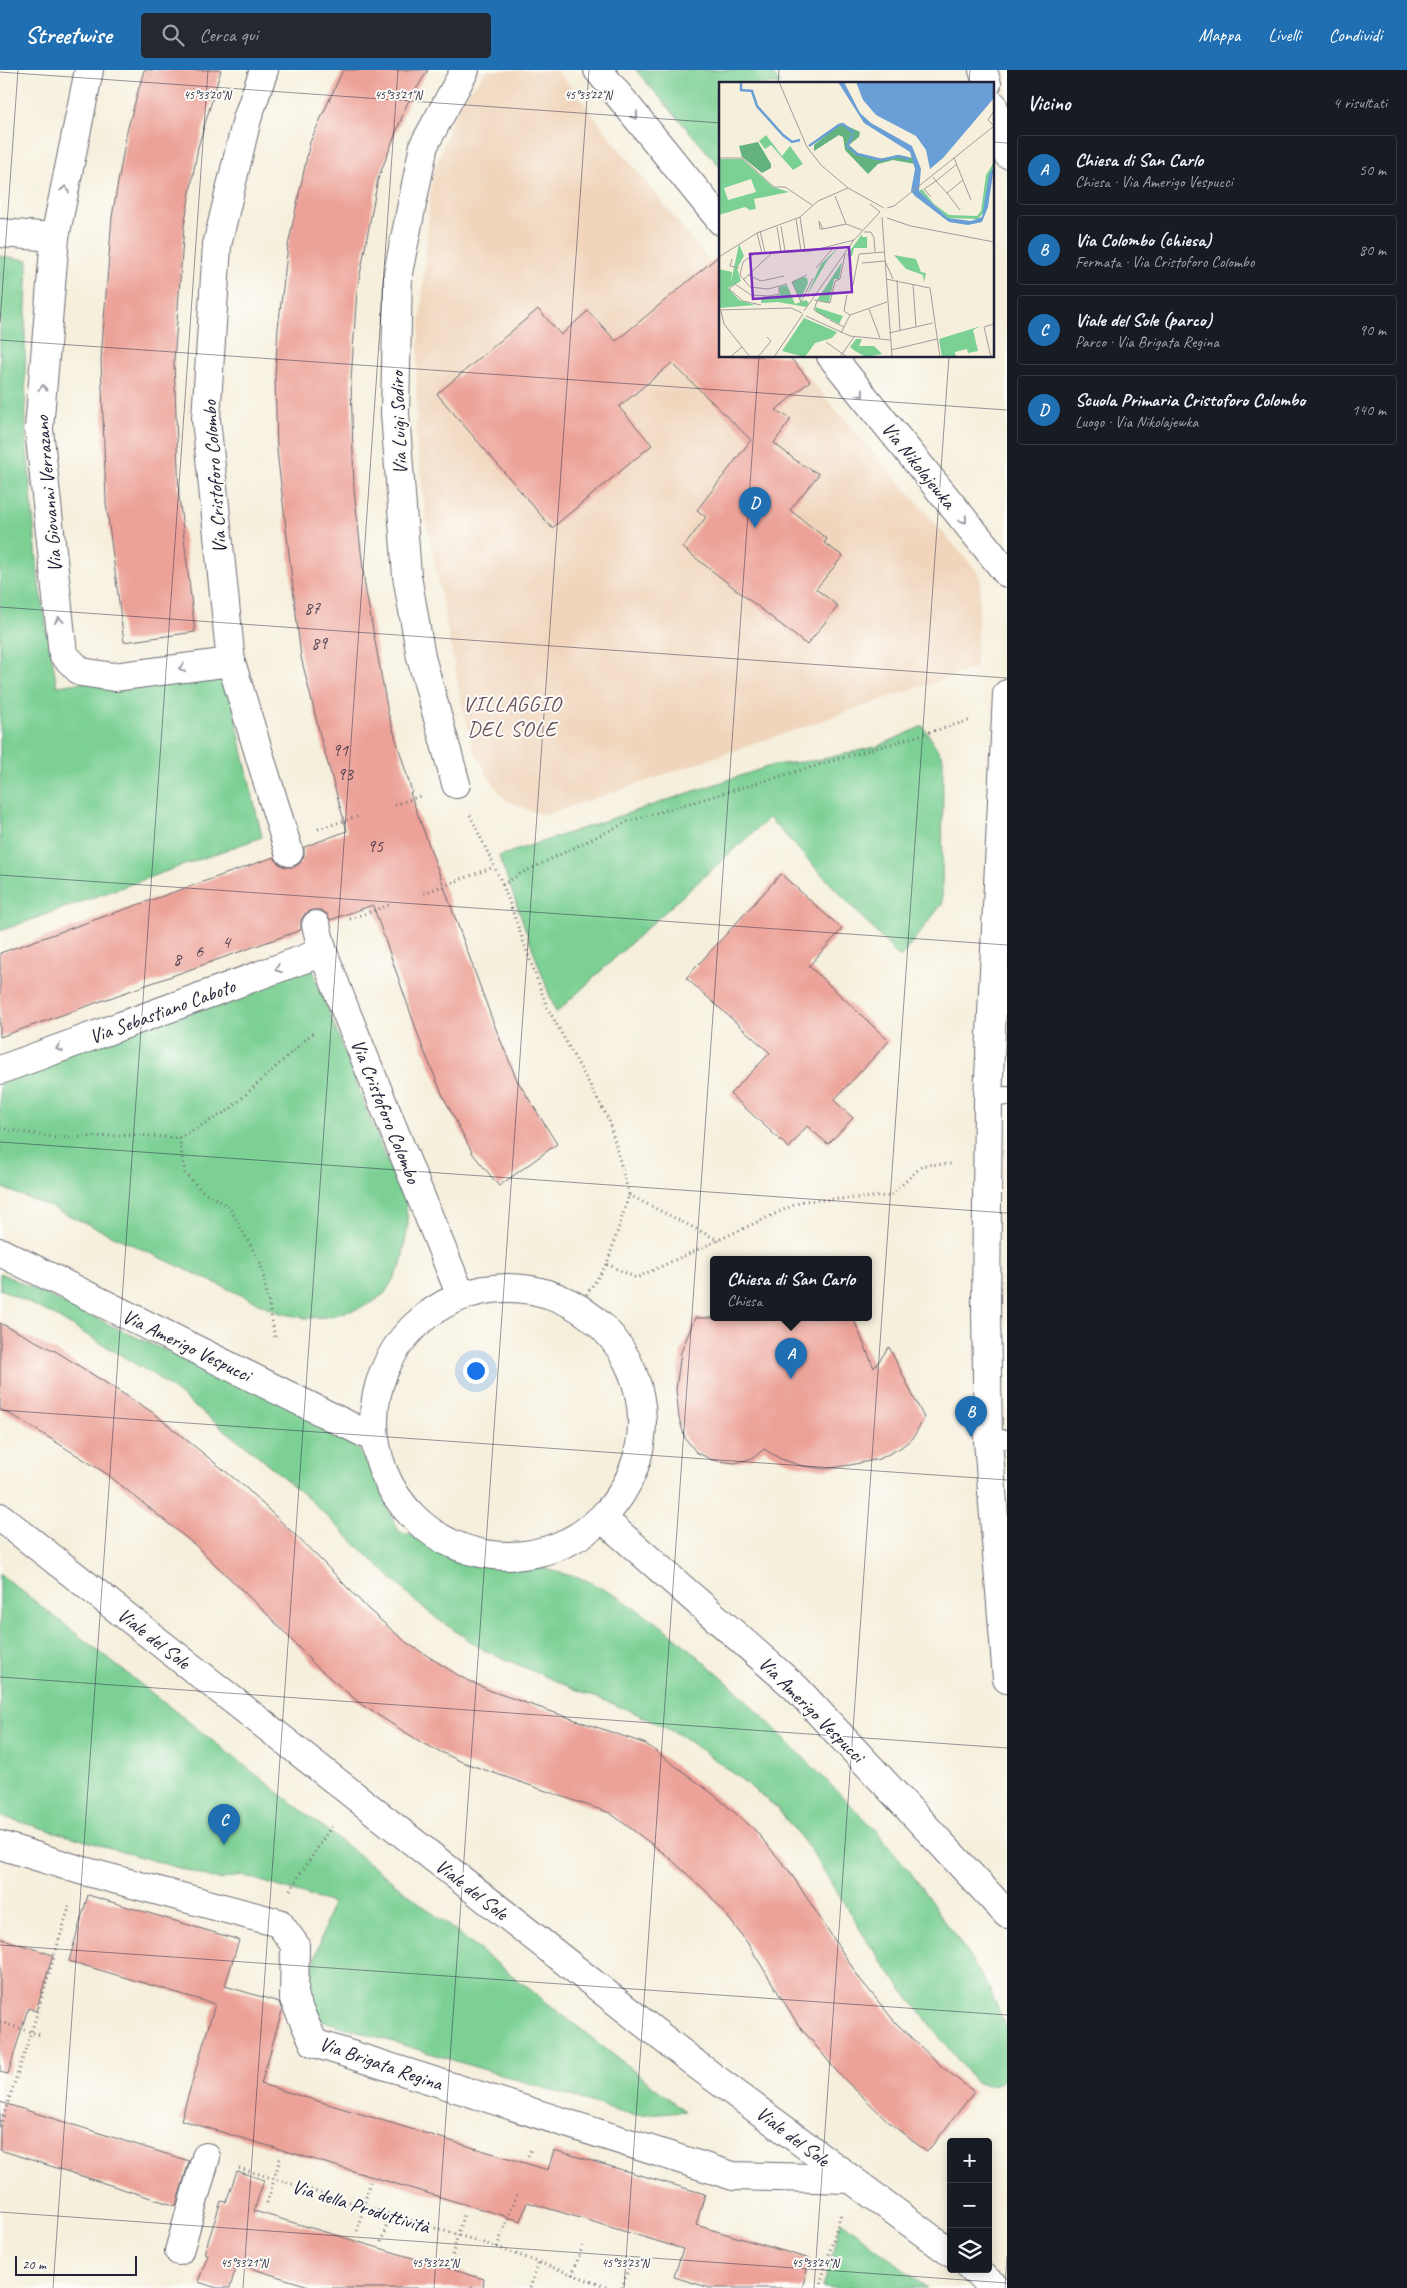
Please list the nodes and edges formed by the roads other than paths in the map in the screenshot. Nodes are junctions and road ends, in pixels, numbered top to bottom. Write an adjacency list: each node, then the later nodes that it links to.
1 (90, 70): 9 (street, Via Giovanni Verrazano, one-way to 1)
2 (264, 70): 12 (street, Via Cristoforo Colombo)
3 (465, 70): 15 (street, Via Luigi Sodiro)
4 (598, 70): 7 (street, one-way to 7)
5 (994, 108): 6 (street)
6 (1007, 154)
7 (719, 219)
8 (0, 233): 9 (street)
9 (55, 236): 12 (street, Via Giovanni Verrazano, one-way to 9)
10 (832, 358): 11 (street, Via Nikolajewka, one-way to 11)
11 (1007, 573)
12 (231, 662): 16 (street, Via Cristoforo Colombo)
13 (1006, 702): 14 (street)
14 (1005, 762): 17 (street)
15 (456, 784)
16 (288, 845)
17 (1003, 858): 20 (street)
18 (316, 925): 19 (street, Via Cristoforo Colombo)
19 (324, 952): 21 (street, Via Sebastiano Caboto, one-way to 21); 25 (street, Via Cristoforo Colombo)
20 (1000, 978): 22 (street)
21 (0, 1070)
22 (997, 1097): 23 (street)
23 (997, 1213): 26 (street)
24 (0, 1252): 27 (street, Via Amerigo Vespucci)
25 (460, 1296): 27 (street); 30 (street)
26 (996, 1308): 28 (street)
27 (374, 1438): 30 (street)
28 (998, 1440): 31 (street)
29 (0, 1516): 35 (street, Viale del Sole)
30 (602, 1519): 33 (street, Via Amerigo Vespucci)
31 (1007, 1679)
32 (0, 1846): 35 (street, Via Brigata Regina)
33 (1007, 1914)
34 (206, 2157): 37 (street)
35 (851, 2180): 36 (street, Viale del Sole)
36 (947, 2250)
37 (179, 2251)
38 (977, 2273): 39 (street)
39 (997, 2288)

